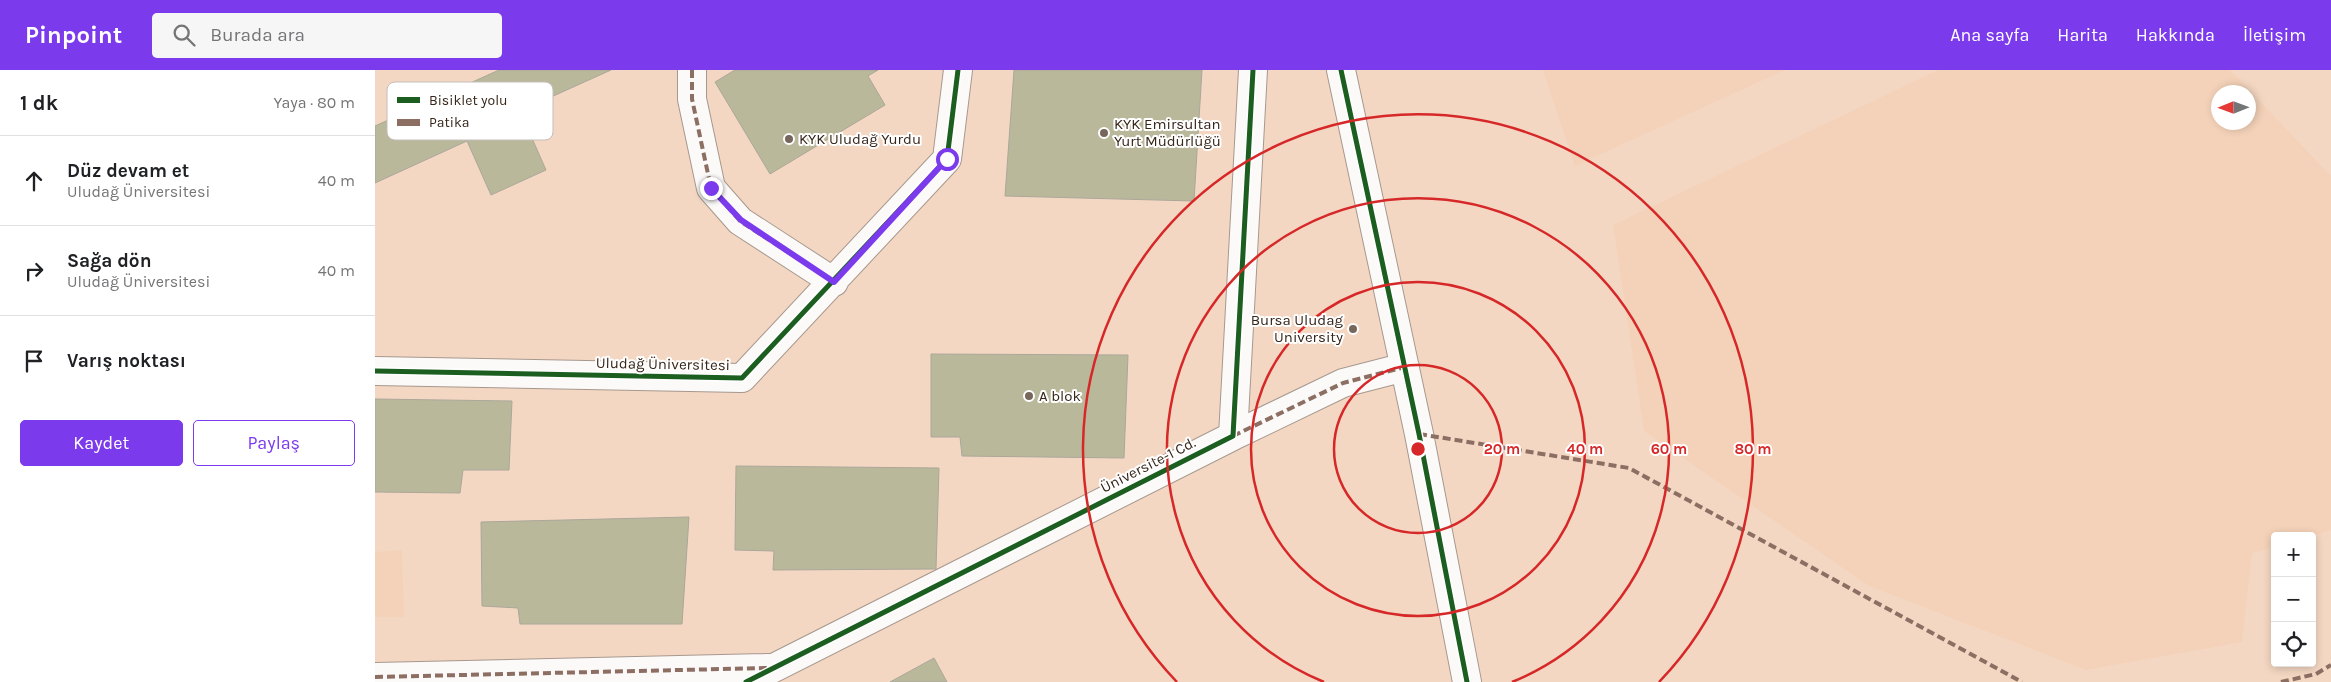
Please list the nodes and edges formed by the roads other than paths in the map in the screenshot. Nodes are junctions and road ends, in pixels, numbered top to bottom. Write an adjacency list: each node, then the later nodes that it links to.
1 (692, 70): 5 (street)
2 (958, 70): 5 (street, Uludağ Üniversitesi)
3 (1253, 70): 8 (street)
4 (1341, 70): 6 (street)
5 (834, 282): 7 (street, Uludağ Üniversitesi)
6 (1405, 367): 8 (street, Üniversite-1 Cd.); 12 (street)
7 (375, 371)
8 (1233, 436): 9 (street, Üniversite-1 Cd.)
9 (773, 668): 10 (street); 11 (street, Üniversite-1 Cd.)
10 (375, 678)
11 (746, 682)
12 (1467, 682)

